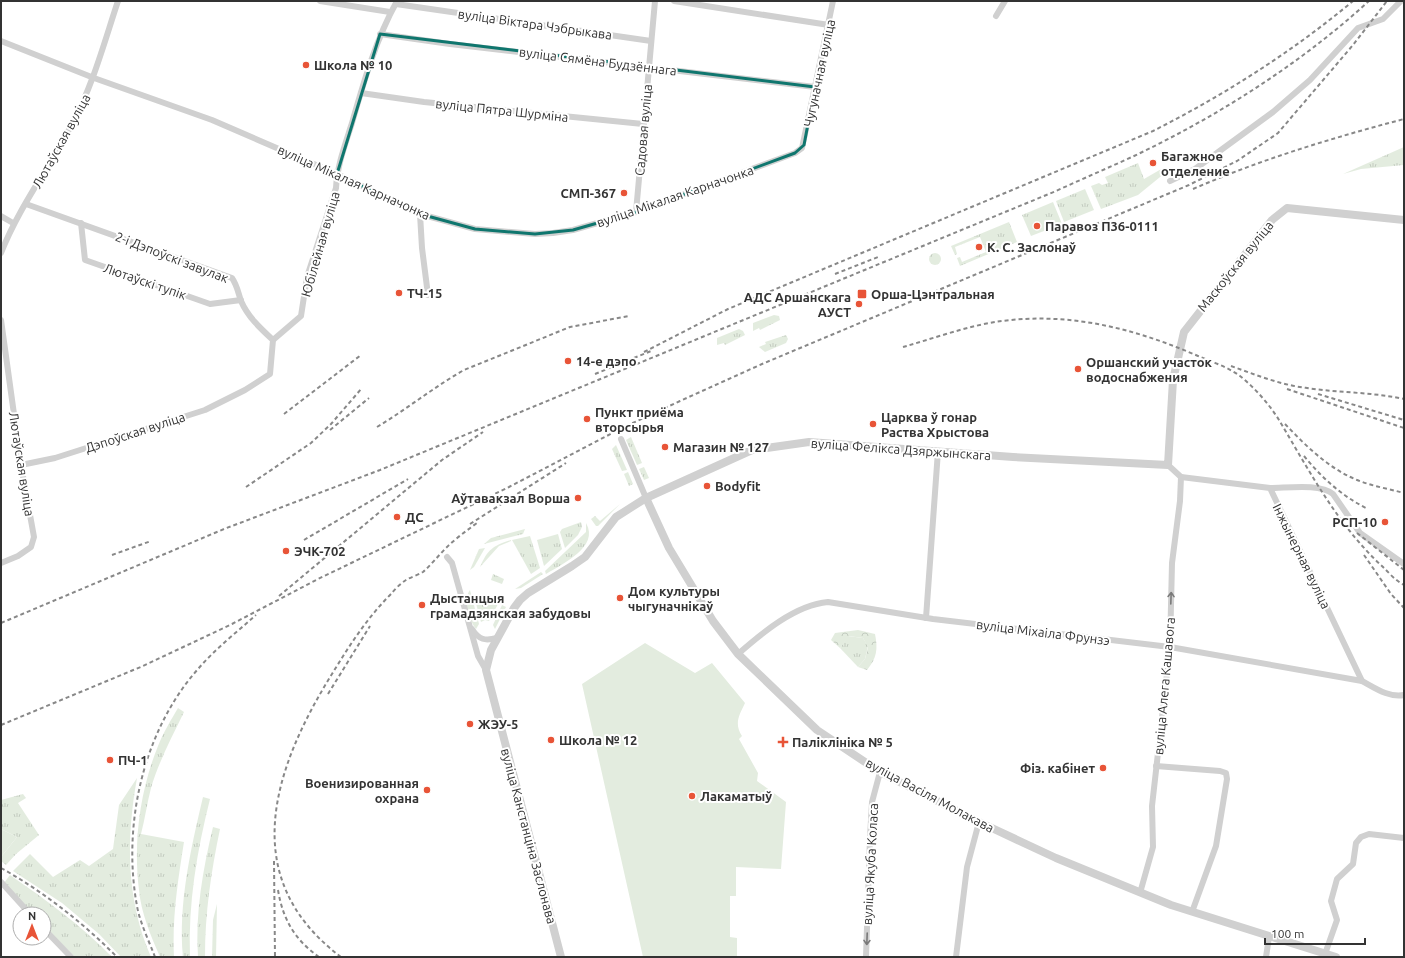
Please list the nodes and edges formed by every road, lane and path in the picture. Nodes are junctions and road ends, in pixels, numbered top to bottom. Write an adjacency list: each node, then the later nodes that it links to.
1 (118, 1): 16 (street, Лютаўская вуліца)
2 (320, 1): 9 (street)
3 (655, 1): 14 (street, Садовая вуліца)
4 (674, 1): 11 (street)
5 (833, 1): 11 (street, Чугуначная вуліца)
6 (1005, 1): 10 (street)
7 (1401, 1): 22 (street)
8 (396, 3): 9 (street, Юбілейная вуліца); 14 (street, вуліца Віктара Чэбрыкава)
9 (390, 12): 12 (street, Юбілейная вуліца)
10 (996, 16)
11 (829, 25): 17 (street, Чугуначная вуліца)
12 (380, 34): 15 (street, вуліца Сямёна Будзённага); 18 (street, Юбілейная вуліца)
13 (1, 41): 16 (street, вуліца Мікалая Карначонка)
14 (652, 41): 15 (street, Садовая вуліца)
15 (648, 66): 17 (street, вуліца Сямёна Будзённага); 19 (street, Садовая вуліца)
16 (94, 78): 21 (street, вуліца Мікалая Карначонка); 23 (street, Лютаўская вуліца)
17 (815, 88): 20 (street, Чугуначная вуліца)
18 (361, 93): 19 (street, вуліца Пятра Шурміна); 21 (street, Юбілейная вуліца)
19 (643, 124): 24 (street, Садовая вуліца)
20 (804, 145): 24 (street, вуліца Мікалая Карначонка)
21 (337, 174): 25 (street, вуліца Мікалая Карначонка); 34 (street, Юбілейная вуліца)
22 (1170, 181)
23 (26, 204): 28 (street, Лютаўская вуліца); 29 (street, 2-і Дэпоўскі завулак)
24 (636, 212): 25 (street, вуліца Мікалая Карначонка)
25 (420, 214): 31 (street)
26 (1, 216): 28 (street)
27 (1404, 220): 38 (street, Маскоўская вуліца)
28 (13, 223): 30 (street, Лютаўская вуліца)
29 (81, 223): 32 (street, 2-і Дэпоўскі завулак); 32 (street, Лютаўскі тупік)
30 (1, 253)
31 (428, 295)
32 (241, 300): 34 (street, 2-і Дэпоўскі завулак)
33 (1, 320): 37 (street, Лютаўская вуліца)
34 (273, 340): 37 (street, Дэпоўская вуліца)
35 (621, 439): 41 (street, вуліца Васіля Молакава)
36 (938, 451): 38 (street, вуліца Фелікса Дзяржынскага); 41 (street, вуліца Фелікса Дзяржынскага); 45 (street)
37 (21, 465): 43 (street, Лютаўская вуліца)
38 (1168, 465): 39 (street)
39 (1181, 477): 40 (street, Інжынерная вуліца); 48 (street, вуліца Алега Кашавога, one-way to 39)
40 (1270, 488): 44 (street); 51 (street, Інжынерная вуліца)
41 (646, 498): 47 (street, вуліца Фелікса Дзяржынскага); 49 (street, вуліца Васіля Молакава)
42 (447, 557): 46 (street, вуліца Канстанціна Заслонава)
43 (1, 563)
44 (1404, 564)
45 (926, 618): 48 (street, вуліца Міхаіла Фрунзэ); 49 (street, вуліца Міхаіла Фрунзэ)
46 (471, 627): 47 (street); 50 (street, вуліца Канстанціна Заслонава)
47 (497, 638): 50 (street, вуліца Фелікса Дзяржынскага)
48 (1170, 647): 51 (street, вуліца Міхаіла Фрунзэ); 53 (street, вуліца Алега Кашавога)
49 (738, 654): 54 (street, вуліца Васіля Молакава)
50 (486, 670): 65 (street, вуліца Канстанціна Заслонава)
51 (1362, 681): 52 (street)
52 (1404, 695)
53 (1156, 766): 58 (street, вуліца Алега Кашавога); 60 (street)
54 (880, 772): 55 (street, вуліца Васіля Молакава); 66 (street, вуліца Якуба Коласа, one-way to 66)
55 (980, 822): 58 (street, вуліца Васіля Молакава); 67 (street)
56 (1404, 838): 63 (street)
57 (1, 882): 59 (street)
58 (1140, 893): 60 (street, вуліца Васіля Молакава)
59 (23, 906)
60 (1192, 912): 62 (street, вуліца Васіля Молакава)
61 (52, 937): 64 (street)
62 (1269, 937): 63 (street, вуліца Васіля Молакава); 68 (street)
63 (1325, 954): 69 (street, вуліца Васіля Молакава)
64 (71, 957)
65 (561, 957)
66 (866, 957)
67 (956, 957)
68 (1266, 957)
69 (1336, 957)

